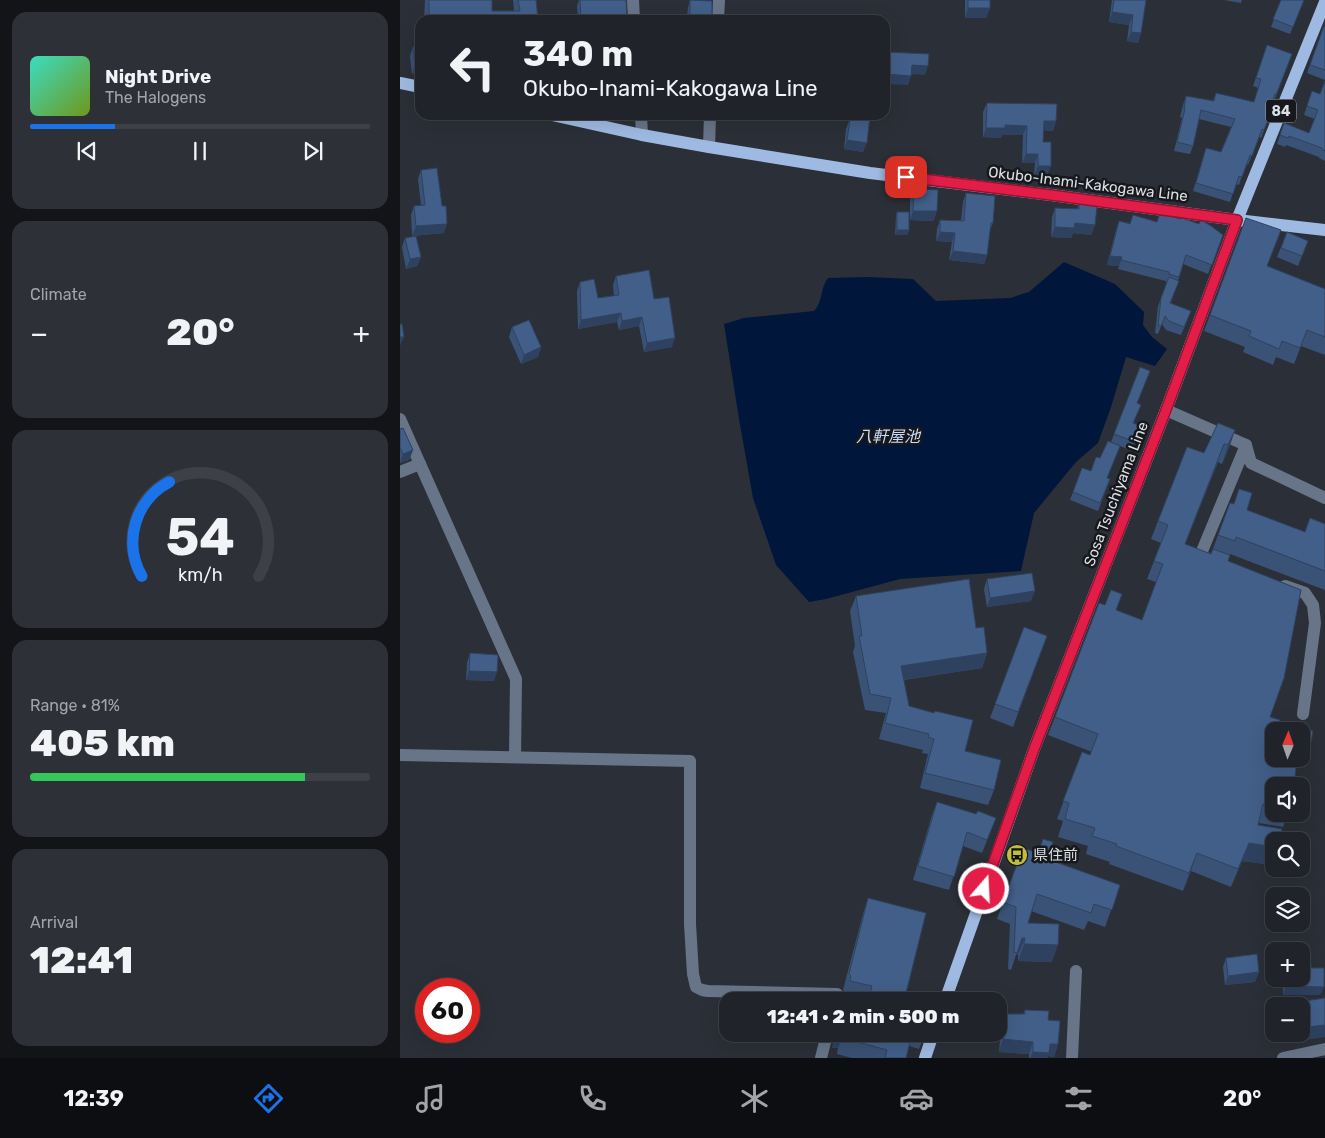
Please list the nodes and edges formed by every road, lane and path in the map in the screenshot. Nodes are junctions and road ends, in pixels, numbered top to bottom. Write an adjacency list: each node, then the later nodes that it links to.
1 (633, 0): 4 (street)
2 (719, 0): 5 (street)
3 (1325, 2): 13 (main road, Sosa Tsuchiyama Line / 84)
4 (634, 15)
5 (718, 15)
6 (400, 83): 7 (main road)
7 (415, 86)
8 (574, 120): 11 (main road, Okubo-Inami-Kakogawa Line)
9 (641, 120): 11 (street)
10 (710, 120): 12 (street)
11 (642, 135): 12 (main road, Okubo-Inami-Kakogawa Line)
12 (709, 147): 13 (main road, Okubo-Inami-Kakogawa Line)
13 (1237, 220): 14 (main road, Okubo-Inami-Kakogawa Line); 15 (main road, Sosa Tsuchiyama Line / 84)
14 (1325, 230)
15 (1166, 410): 17 (street); 29 (main road, Sosa Tsuchiyama Line / 84)
16 (400, 419): 18 (street)
17 (1246, 445): 20 (street); 21 (street)
18 (420, 464): 19 (street); 26 (street)
19 (400, 472)
20 (1325, 498)
21 (1218, 562)
22 (1270, 581): 23 (street)
23 (1320, 622): 24 (street)
24 (1303, 714)
25 (400, 755): 26 (street)
26 (515, 757): 28 (street)
27 (1076, 971): 35 (street)
28 (751, 992)
29 (947, 992)
30 (825, 1042): 33 (street)
31 (930, 1042): 34 (main road)
32 (1325, 1050): 36 (street)
33 (821, 1058)
34 (925, 1058)
35 (1072, 1058)
36 (1283, 1058)

